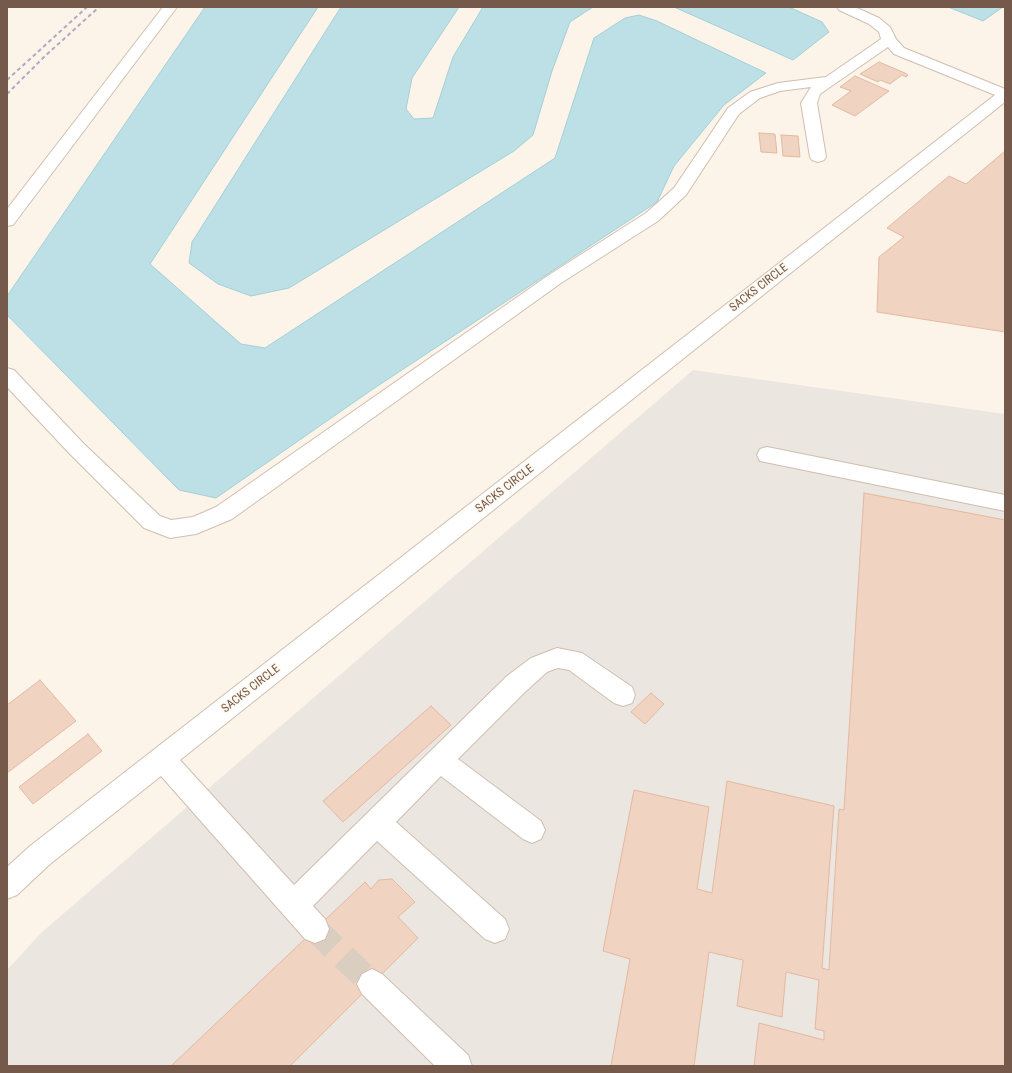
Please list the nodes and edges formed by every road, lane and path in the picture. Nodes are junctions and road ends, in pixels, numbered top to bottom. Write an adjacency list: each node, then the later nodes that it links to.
1 (170, 7): 8 (lane)
2 (844, 7): 3 (lane)
3 (889, 40): 4 (lane); 5 (lane)
4 (827, 81): 7 (lane); 9 (lane)
5 (1005, 94): 6 (lane, SACKS CIRCLE)
6 (996, 108): 13 (lane, SACKS CIRCLE)
7 (818, 157)
8 (7, 221)
9 (7, 375)
10 (767, 455): 11 (lane)
11 (1005, 503)
12 (623, 695): 14 (lane)
13 (162, 759): 17 (lane, SACKS CIRCLE); 18 (lane)
14 (440, 760): 15 (lane); 16 (lane)
15 (377, 824): 18 (lane); 20 (lane)
16 (532, 830)
17 (7, 885)
18 (293, 906): 19 (lane)
19 (315, 929)
20 (495, 929)
21 (372, 984): 22 (lane)
22 (457, 1066)

